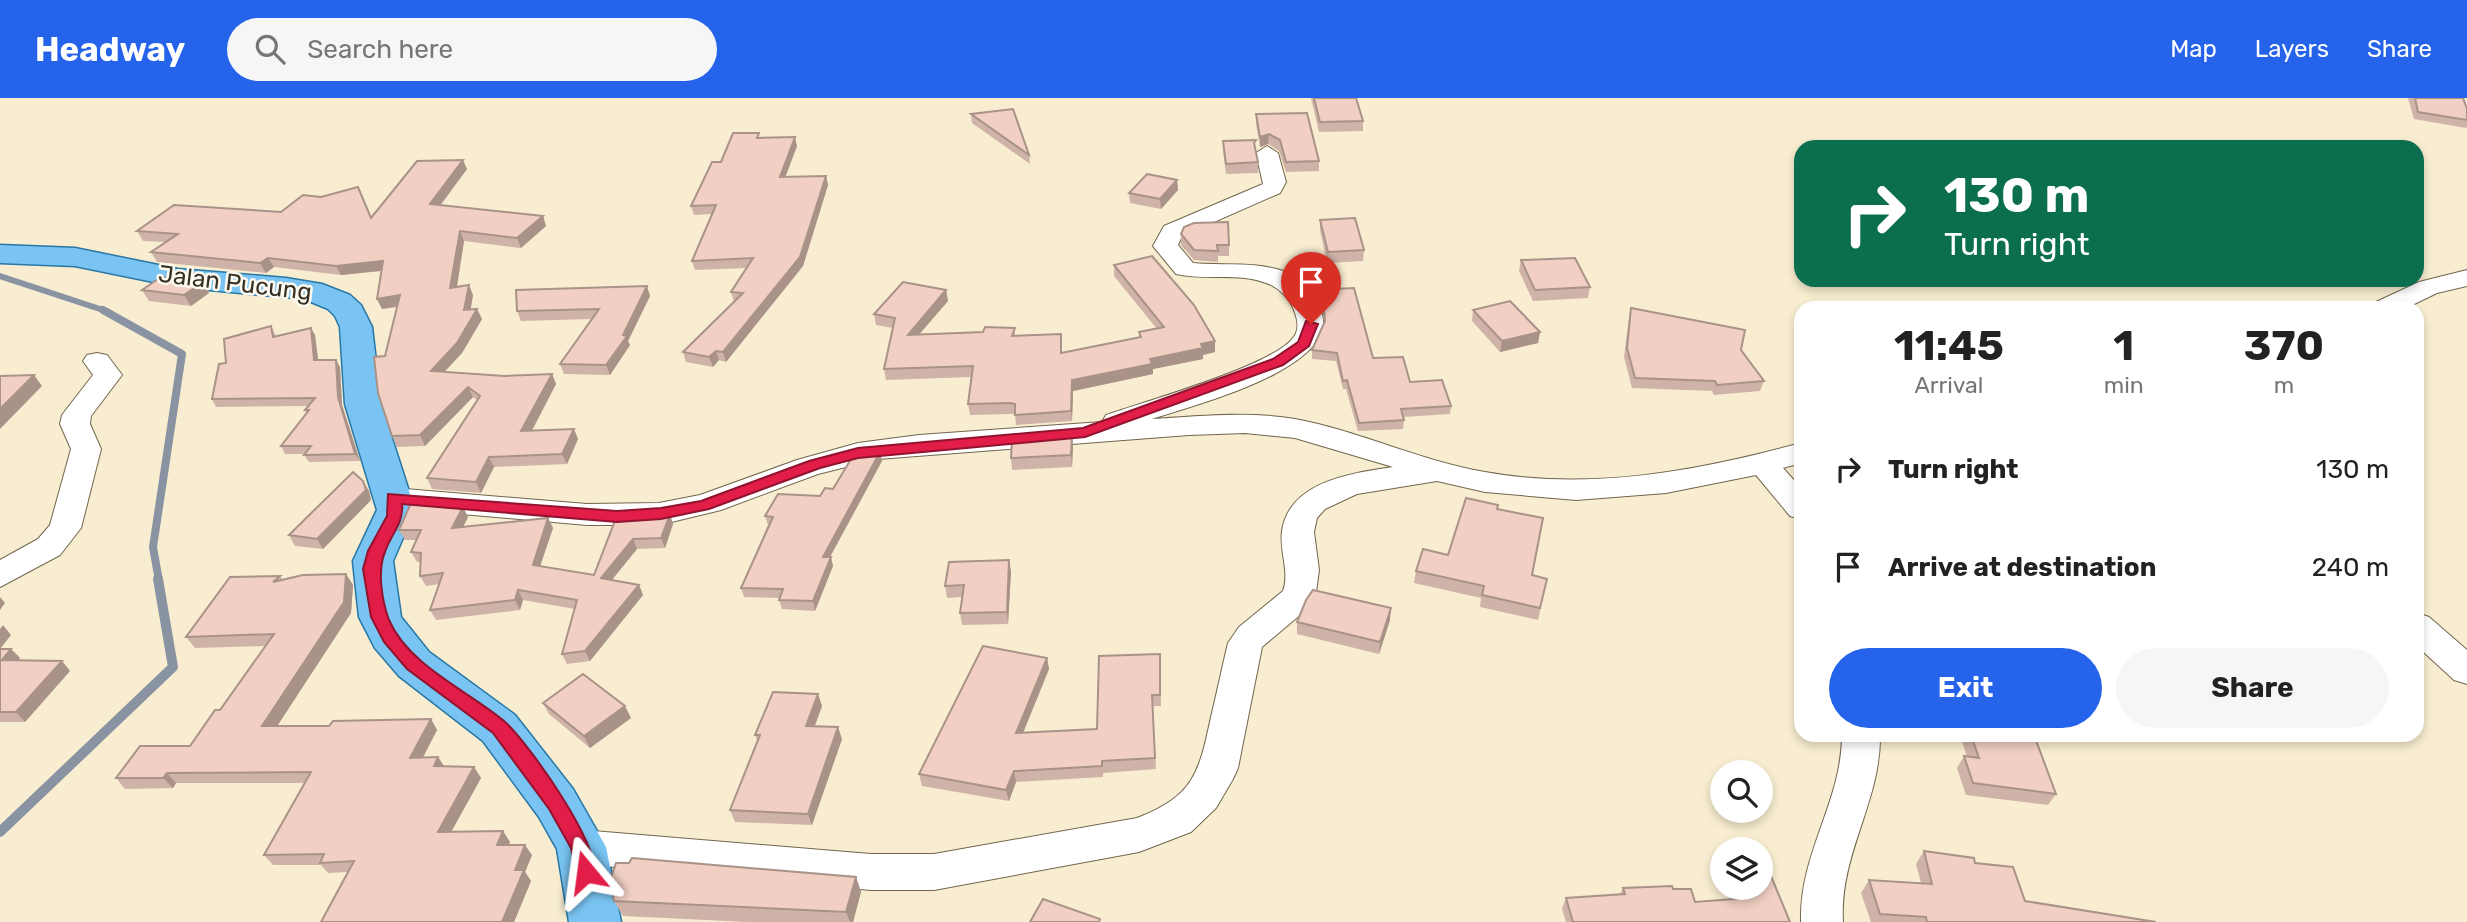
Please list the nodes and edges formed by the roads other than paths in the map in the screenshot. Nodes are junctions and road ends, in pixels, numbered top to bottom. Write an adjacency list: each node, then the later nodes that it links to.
1 (1267, 153): 6 (street)
2 (0, 254): 10 (main road, Jalan Pucung)
3 (2467, 278): 4 (street)
4 (2399, 301)
5 (97, 361): 12 (street)
6 (1085, 433): 9 (street); 10 (street)
7 (1794, 455): 8 (street)
8 (1763, 464): 9 (street); 11 (street)
9 (1439, 472): 16 (street)
10 (393, 498): 16 (main road, Jalan Pucung)
11 (1794, 501)
12 (0, 575)
13 (2424, 632): 14 (street)
14 (2467, 670)
15 (1862, 742): 18 (street)
16 (581, 847): 17 (main road, Jalan Pucung)
17 (595, 922)
18 (1822, 922)

